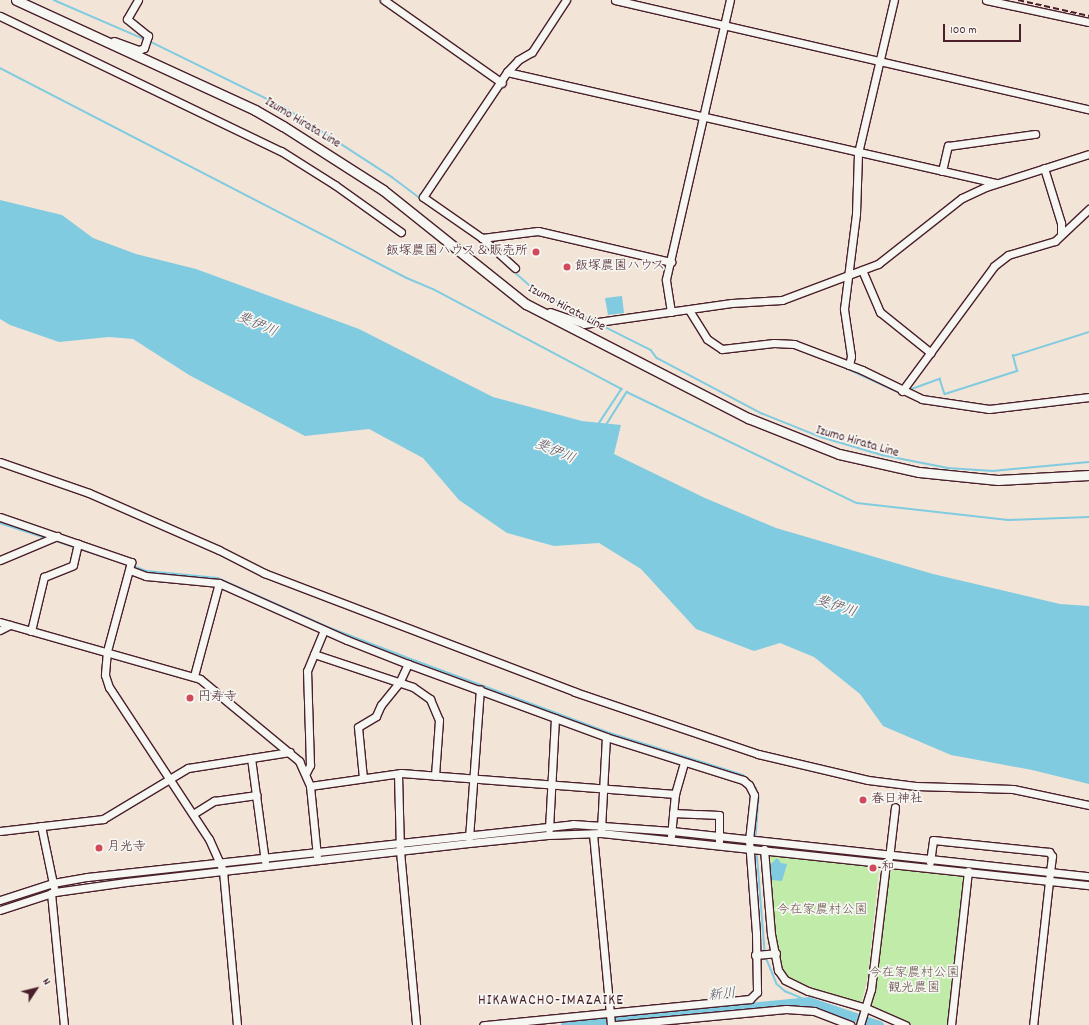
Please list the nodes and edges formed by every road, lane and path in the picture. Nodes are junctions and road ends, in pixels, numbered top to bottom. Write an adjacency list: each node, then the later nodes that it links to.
1 (16, 0): 11 (main road, Izumo Hirata Line)
2 (138, 0): 11 (street)
3 (384, 0): 15 (street)
4 (566, 0): 14 (street)
5 (615, 0): 12 (street)
6 (730, 0): 12 (street)
7 (894, 0): 13 (street)
8 (986, 0): 10 (street)
9 (0, 16): 25 (street)
10 (1089, 22)
11 (72, 26): 32 (main road, Izumo Hirata Line)
12 (724, 26): 13 (street); 17 (street)
13 (880, 60): 16 (street); 19 (street)
14 (507, 72): 15 (street); 17 (street)
15 (502, 83): 27 (street)
16 (1089, 109)
17 (704, 116): 19 (street); 28 (street)
18 (1035, 134): 22 (street)
19 (858, 153): 22 (street); 31 (street)
20 (1089, 154): 21 (street)
21 (1044, 168): 23 (street); 26 (street)
22 (942, 171): 23 (street)
23 (997, 183): 30 (street)
24 (1089, 209): 26 (street)
25 (401, 232)
26 (1061, 232): 35 (street)
27 (482, 238): 28 (street); 29 (street)
28 (671, 262): 34 (street)
29 (515, 268)
30 (862, 270): 31 (street); 35 (street)
31 (848, 275): 33 (street); 36 (street)
32 (526, 304): 34 (street); 40 (main road, Izumo Hirata Line)
33 (689, 310): 34 (street); 36 (street)
34 (671, 312)
35 (931, 353): 37 (street)
36 (849, 365): 37 (street)
37 (902, 391): 38 (street)
38 (1089, 397)
39 (0, 462): 74 (street)
40 (1089, 475)
41 (1, 518): 42 (street)
42 (56, 536): 43 (street); 44 (street)
43 (78, 544): 45 (street); 51 (street)
44 (0, 560)
45 (130, 570): 46 (street); 52 (street)
46 (219, 583): 50 (street); 55 (street)
47 (0, 622): 48 (street)
48 (10, 625): 49 (street); 51 (street)
49 (0, 630)
50 (324, 630): 53 (street); 54 (street)
51 (31, 631): 52 (street)
52 (107, 651): 55 (street); 67 (street)
53 (314, 654): 56 (street); 63 (street)
54 (408, 664): 56 (street); 57 (street)
55 (194, 676): 60 (street)
56 (399, 683): 65 (street); 66 (street)
57 (480, 689): 58 (street); 68 (street)
58 (555, 718): 59 (street); 69 (street)
59 (606, 737): 62 (street); 71 (street)
60 (290, 752): 61 (street); 63 (street)
61 (252, 758): 67 (street); 73 (street)
62 (684, 762): 72 (street); 91 (street)
63 (306, 773): 70 (street)
64 (398, 774): 65 (street); 66 (street); 89 (street)
65 (435, 776): 68 (street)
66 (364, 778): 70 (street)
67 (170, 779): 77 (street); 80 (street)
68 (473, 780): 69 (street); 85 (street)
69 (551, 785): 71 (street); 78 (street)
70 (310, 786): 95 (street)
71 (604, 789): 72 (street); 79 (street)
72 (675, 794): 76 (street)
73 (257, 795): 77 (street); 98 (street)
74 (1089, 805)
75 (895, 807): 97 (street)
76 (673, 813): 82 (street); 88 (street)
77 (193, 814): 103 (street)
78 (549, 825): 79 (street); 85 (street); 86 (street)
79 (602, 825): 82 (street); 84 (street)
80 (41, 826): 81 (street); 120 (street)
81 (0, 831)
82 (672, 831): 87 (street); 88 (street)
83 (593, 834): 84 (street); 86 (street); 132 (street)
84 (601, 834): 87 (street)
85 (469, 835): 89 (street); 90 (street)
86 (548, 835): 90 (street)
87 (671, 840): 88 (street)
88 (719, 840): 91 (street)
89 (399, 842): 95 (street); 96 (street)
90 (469, 843): 96 (street)
91 (749, 844): 92 (street); 93 (street); 130 (street)
92 (764, 849): 93 (street); 129 (street)
93 (802, 849): 94 (street); 99 (street)
94 (857, 850): 97 (street); 99 (street)
95 (317, 852): 98 (street); 100 (street)
96 (400, 852): 100 (street); 135 (street)
97 (889, 854): 102 (street); 104 (street)
98 (264, 858): 101 (street); 105 (street)
99 (856, 859): 104 (street)
100 (317, 860): 105 (street)
101 (236, 861): 103 (street); 107 (street)
102 (930, 862): 104 (street); 109 (street); 111 (street); 111 (street)
103 (219, 863): 106 (street); 108 (street)
104 (887, 863): 131 (street)
105 (265, 866): 107 (street)
106 (186, 867): 110 (street); 113 (street)
107 (237, 870): 108 (street)
108 (223, 871): 113 (street); 134 (street)
109 (968, 871): 118 (street); 142 (street)
110 (137, 872): 112 (street); 117 (street)
111 (1050, 872): 114 (street); 118 (street)
112 (125, 873): 116 (street); 119 (street)
113 (187, 875): 117 (street)
114 (1077, 875): 115 (street); 121 (street)
115 (1089, 876)
116 (87, 877): 120 (street); 123 (street)
117 (137, 881): 119 (street)
118 (1049, 881): 121 (street); 143 (street)
119 (126, 882): 123 (street)
120 (53, 883): 124 (street); 125 (street)
121 (1076, 884): 122 (street)
122 (1089, 885)
123 (88, 887): 124 (street)
124 (53, 892): 127 (street); 133 (street)
125 (8, 897): 126 (street); 127 (street)
126 (0, 900)
127 (11, 906): 128 (street)
128 (0, 910)
129 (775, 953): 130 (street); 131 (street)
130 (756, 954): 132 (street)
131 (865, 1010): 140 (street); 141 (street)
132 (610, 1014): 136 (street); 137 (street)
133 (64, 1025)
134 (238, 1025)
135 (416, 1025)
136 (483, 1025)
137 (611, 1025)
138 (616, 1025): 139 (street)
139 (850, 1025)
140 (860, 1025)
141 (905, 1025)
142 (951, 1025)
143 (1033, 1025)

